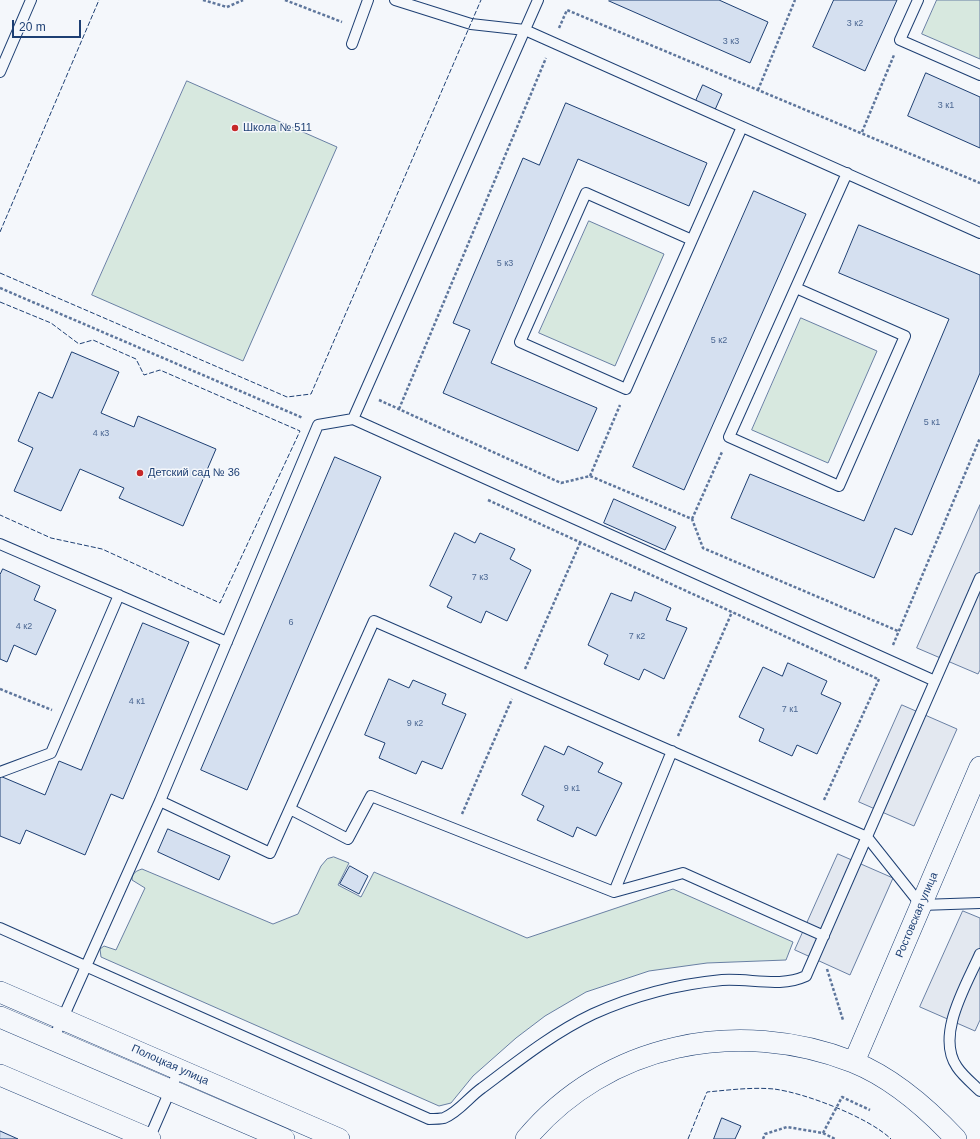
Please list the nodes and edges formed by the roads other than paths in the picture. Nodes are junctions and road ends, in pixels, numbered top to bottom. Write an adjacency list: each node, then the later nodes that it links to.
1 (31, 0): 8 (lane)
2 (368, 0): 7 (lane)
3 (395, 0): 6 (lane)
4 (538, 0): 6 (lane)
5 (918, 0): 9 (lane)
6 (525, 30): 10 (lane); 15 (lane)
7 (352, 44)
8 (0, 72)
9 (980, 75)
10 (742, 127): 11 (lane); 13 (lane)
11 (847, 174): 12 (lane); 14 (lane)
12 (980, 233)
13 (692, 240): 13 (lane)
14 (796, 288): 14 (lane)
15 (353, 419): 19 (lane); 20 (lane)
16 (0, 544): 18 (lane)
17 (980, 578): 20 (lane)
18 (119, 595): 19 (lane); 23 (lane)
19 (227, 642): 24 (lane)
20 (935, 681): 26 (lane)
21 (672, 751): 25 (lane); 26 (lane); 27 (lane)
22 (980, 767): 29 (street, Ростовская улица)
23 (0, 772)
24 (160, 801): 25 (lane); 33 (lane)
25 (290, 809): 27 (lane)
26 (867, 837): 29 (lane); 31 (lane)
27 (614, 892): 31 (lane)
28 (980, 903): 29 (lane)
29 (921, 905): 38 (street, Ростовская улица)
30 (0, 928): 33 (lane)
31 (822, 940): 33 (lane)
32 (980, 954): 42 (lane)
33 (85, 967): 36 (lane)
34 (0, 992): 36 (street, Полоцкая улица)
35 (0, 1017): 37 (street, Полоцкая улица)
36 (62, 1019): 37 (lane); 39 (street, Полоцкая улица)
37 (53, 1040): 41 (street, Полоцкая улица)
38 (854, 1062): 46 (street); 47 (street)
39 (180, 1070): 41 (lane); 45 (street, Полоцкая улица)
40 (0, 1075): 43 (street)
41 (170, 1090): 43 (lane); 44 (street, Полоцкая улица)
42 (980, 1092)
43 (149, 1139)
44 (284, 1139)
45 (339, 1139)
46 (526, 1139)
47 (956, 1139)

